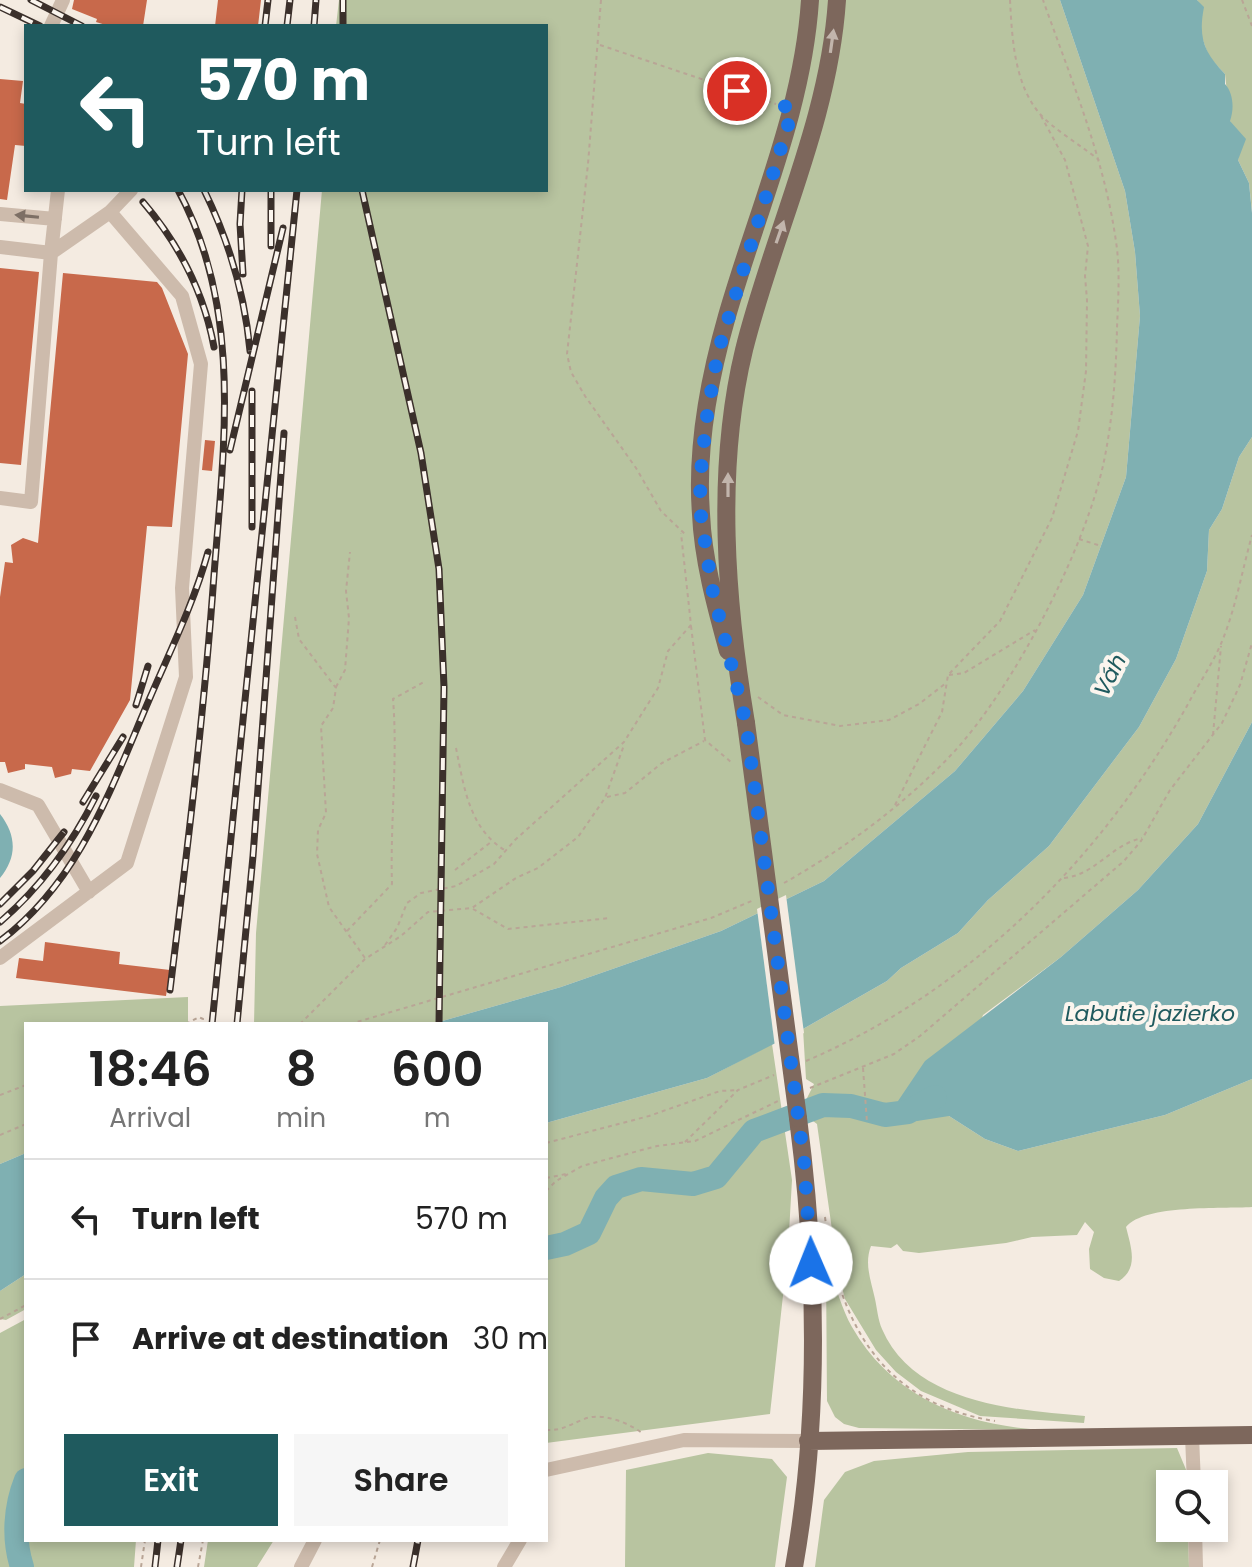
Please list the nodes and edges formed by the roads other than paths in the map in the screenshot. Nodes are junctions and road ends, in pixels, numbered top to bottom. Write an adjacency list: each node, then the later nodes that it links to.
1 (63, 0): 5 (street)
2 (801, 0): 6 (main road)
3 (810, 0): 6 (main road)
4 (837, 0): 15 (main road, one-way to 4)
5 (52, 24)
6 (808, 35): 15 (main road)
7 (58, 192): 11 (street)
8 (129, 192): 9 (street)
9 (110, 212): 13 (street); 17 (street)
10 (0, 214): 11 (street, one-way to 10)
11 (55, 219): 13 (street)
12 (0, 247): 13 (street)
13 (51, 253): 14 (street)
14 (0, 498)
15 (749, 698): 21 (main road, bridge)
16 (0, 790): 17 (street)
17 (89, 892): 18 (street)
18 (0, 958)
19 (1252, 1435): 20 (main road)
20 (1192, 1436): 21 (main road); 23 (street)
21 (808, 1441): 22 (street); 29 (main road)
22 (548, 1470)
23 (1193, 1470)
24 (314, 1542): 27 (street)
25 (519, 1542): 28 (street)
26 (1195, 1542): 30 (street)
27 (301, 1567)
28 (504, 1567)
29 (794, 1567)
30 (1196, 1567)

